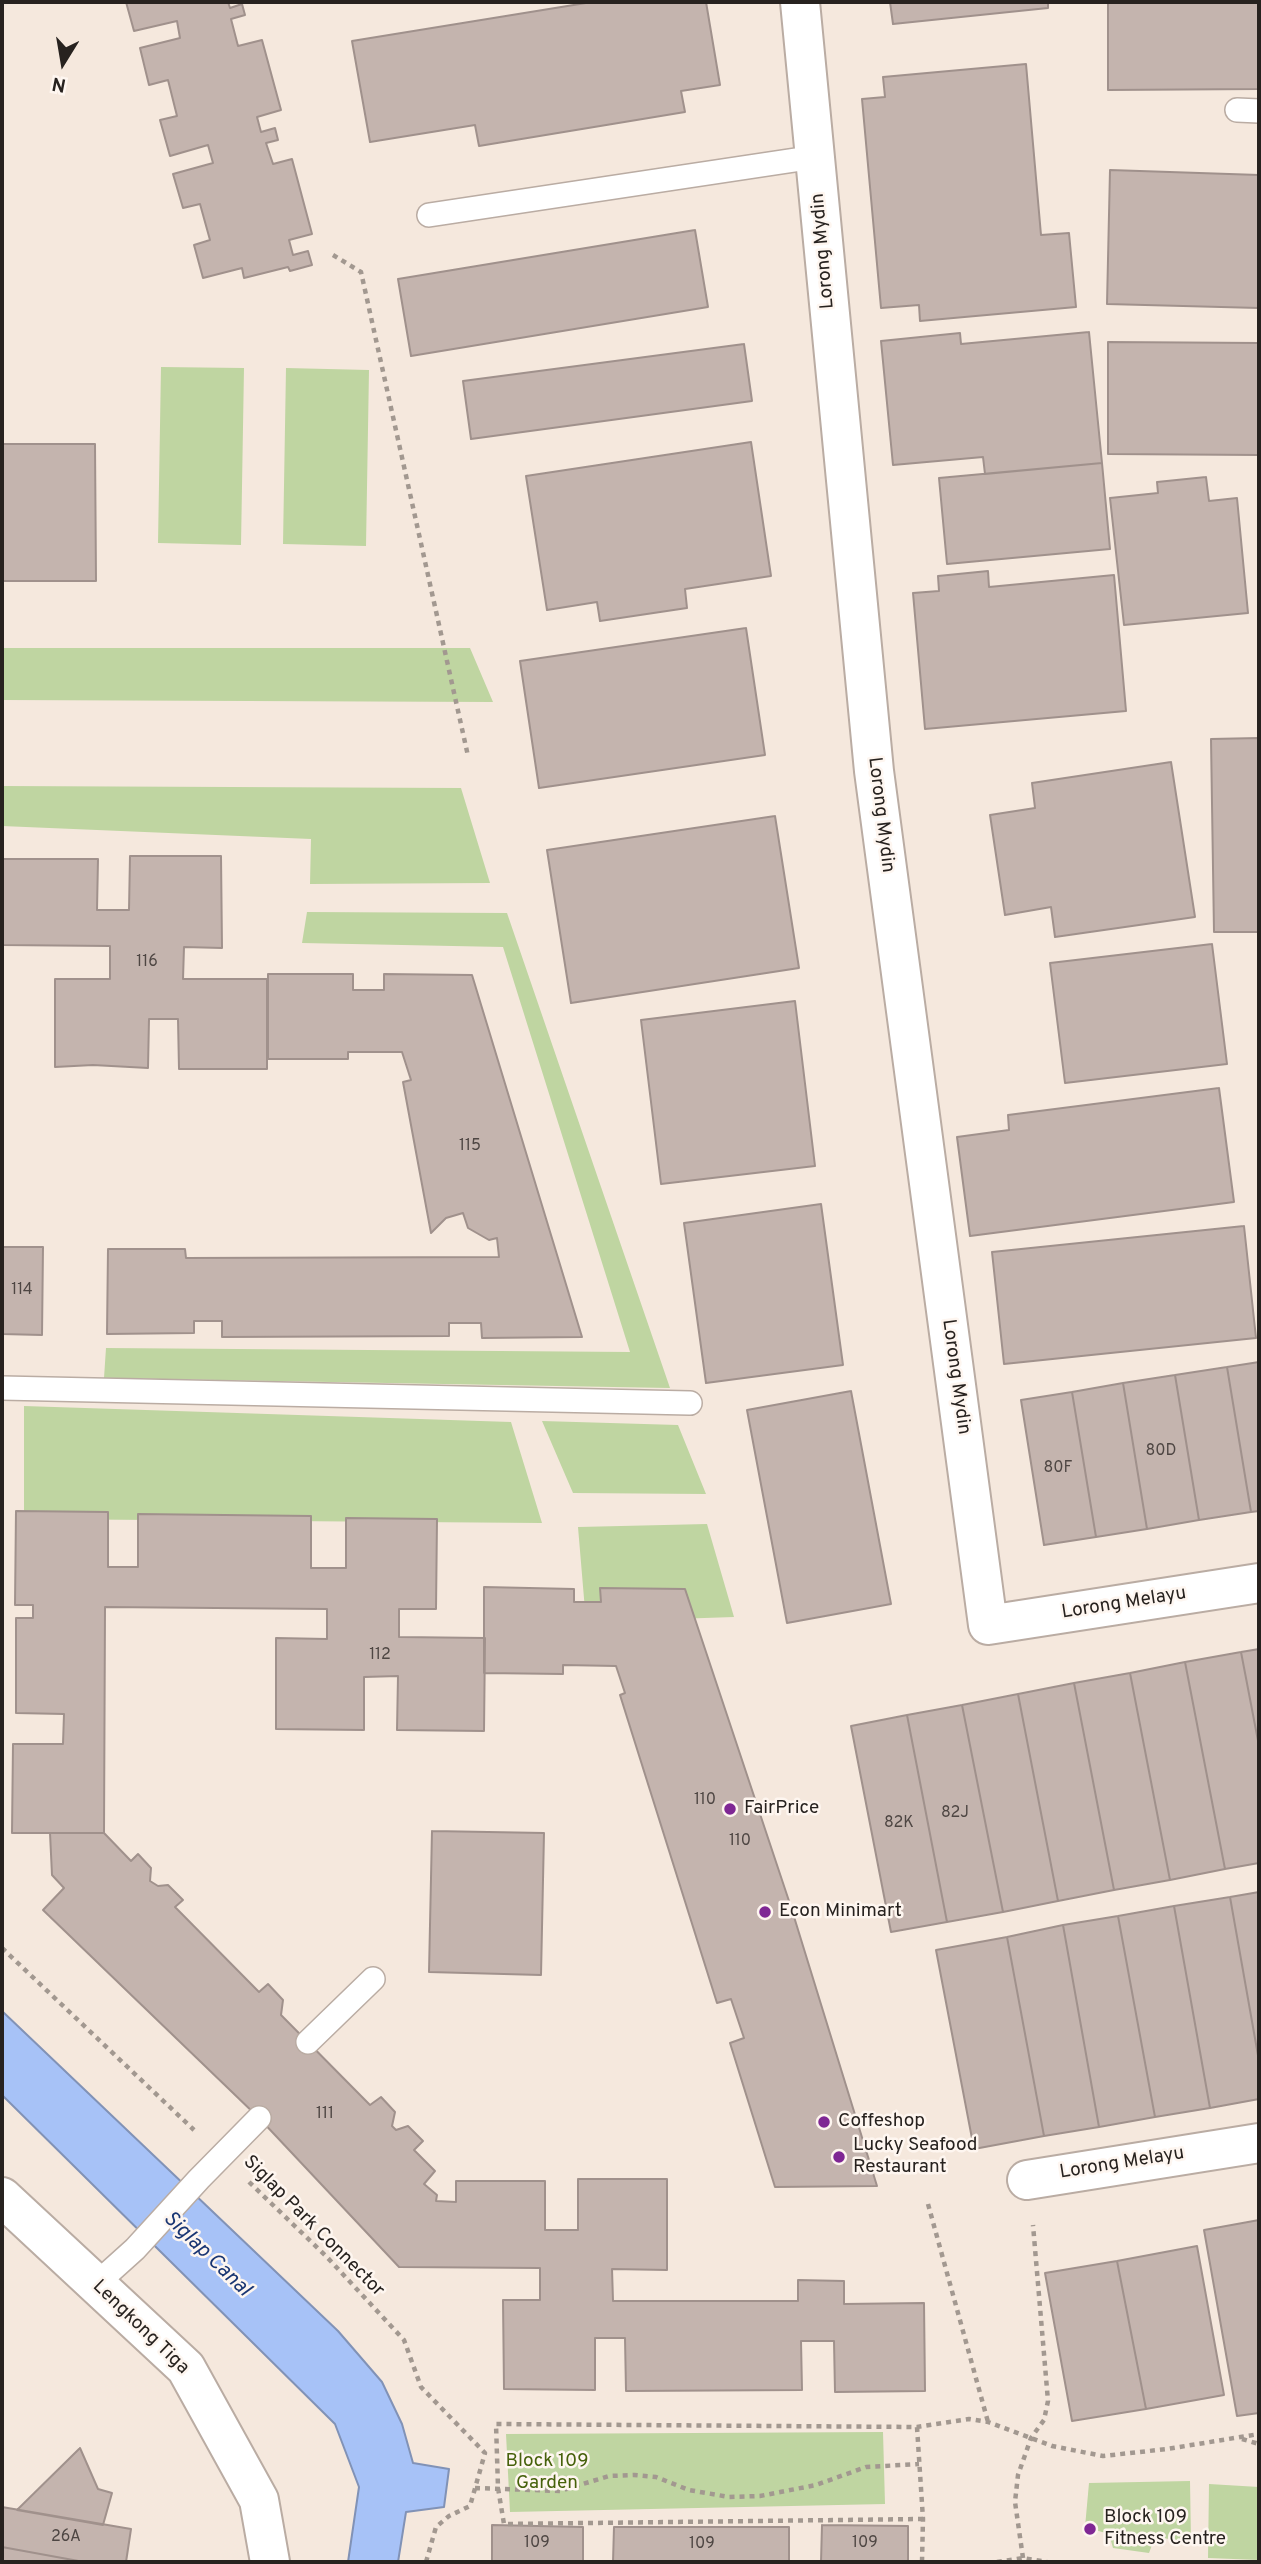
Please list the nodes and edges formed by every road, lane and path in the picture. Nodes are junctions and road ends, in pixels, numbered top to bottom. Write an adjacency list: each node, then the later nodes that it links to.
1 (800, 2): 2 (street, Lorong Mydin)
2 (815, 158): 3 (lane); 9 (street, Lorong Mydin)
3 (429, 215)
4 (333, 256): 5 (path)
5 (468, 756)
6 (2, 1388): 7 (lane)
7 (690, 1403)
8 (1259, 1583): 9 (street, Lorong Melayu)
9 (988, 1625)
10 (2, 1948): 15 (path, Siglap Park Connector)
11 (373, 1979): 12 (lane)
12 (308, 2042)
13 (259, 2118): 15 (lane)
14 (1259, 2143): 16 (street, Lorong Melayu)
15 (221, 2155): 20 (lane); 28 (path, Siglap Park Connector)
16 (1027, 2180)
17 (2, 2197): 20 (street, Lengkong Tiga)
18 (928, 2204): 21 (path)
19 (1033, 2223): 24 (path)
20 (95, 2285): 32 (street, Lengkong Tiga)
21 (988, 2421): 22 (path); 24 (path)
22 (917, 2427): 27 (path); 29 (path)
23 (1259, 2434): 25 (path)
24 (1031, 2438): 25 (path); 31 (path)
25 (1238, 2438): 26 (path)
26 (1259, 2444)
27 (919, 2464): 29 (path); 30 (path)
28 (475, 2488): 29 (path); 33 (path, Siglap Park Connector)
29 (498, 2488): 30 (path)
30 (923, 2519): 34 (path)
31 (1023, 2558): 35 (path); 36 (path)
32 (270, 2562)
33 (426, 2562)
34 (922, 2562)
35 (997, 2562)
36 (1047, 2562)

